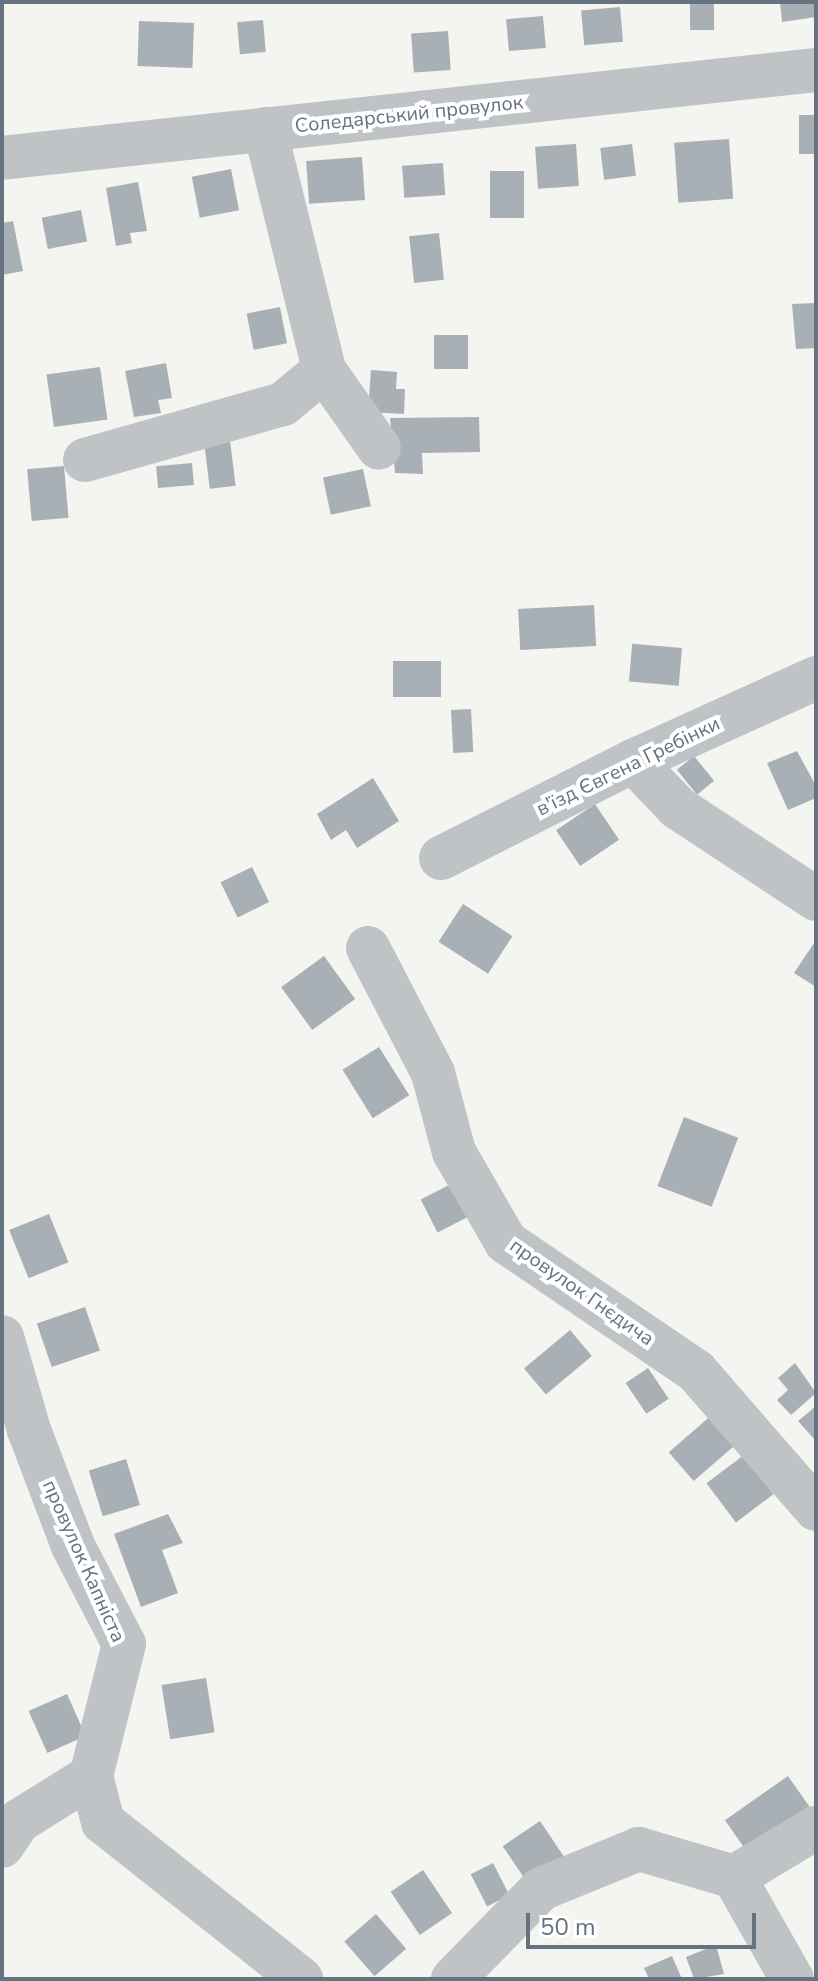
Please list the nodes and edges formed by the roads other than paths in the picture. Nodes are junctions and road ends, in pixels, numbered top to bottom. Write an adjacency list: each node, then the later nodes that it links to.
1 (816, 70): 2 (street, Соледарський провулок)
2 (265, 129): 3 (street, Соледарський провулок); 4 (street)
3 (2, 158)
4 (324, 370): 5 (street); 6 (street)
5 (379, 448)
6 (85, 460)
7 (816, 678): 8 (street, в'їзд Євгена Гребінки)
8 (633, 761): 9 (street, в'їзд Євгена Гребінки); 10 (street)
9 (441, 858)
10 (816, 899)
11 (368, 948): 13 (street, провулок Гнєдича)
12 (2, 1337): 14 (street, провулок Капніста)
13 (816, 1509)
14 (91, 1776): 16 (street); 18 (street, провулок Капніста)
15 (816, 1828): 17 (street)
16 (2, 1846)
17 (734, 1877): 19 (street); 20 (street)
18 (301, 1979)
19 (453, 1979)
20 (792, 1979)

